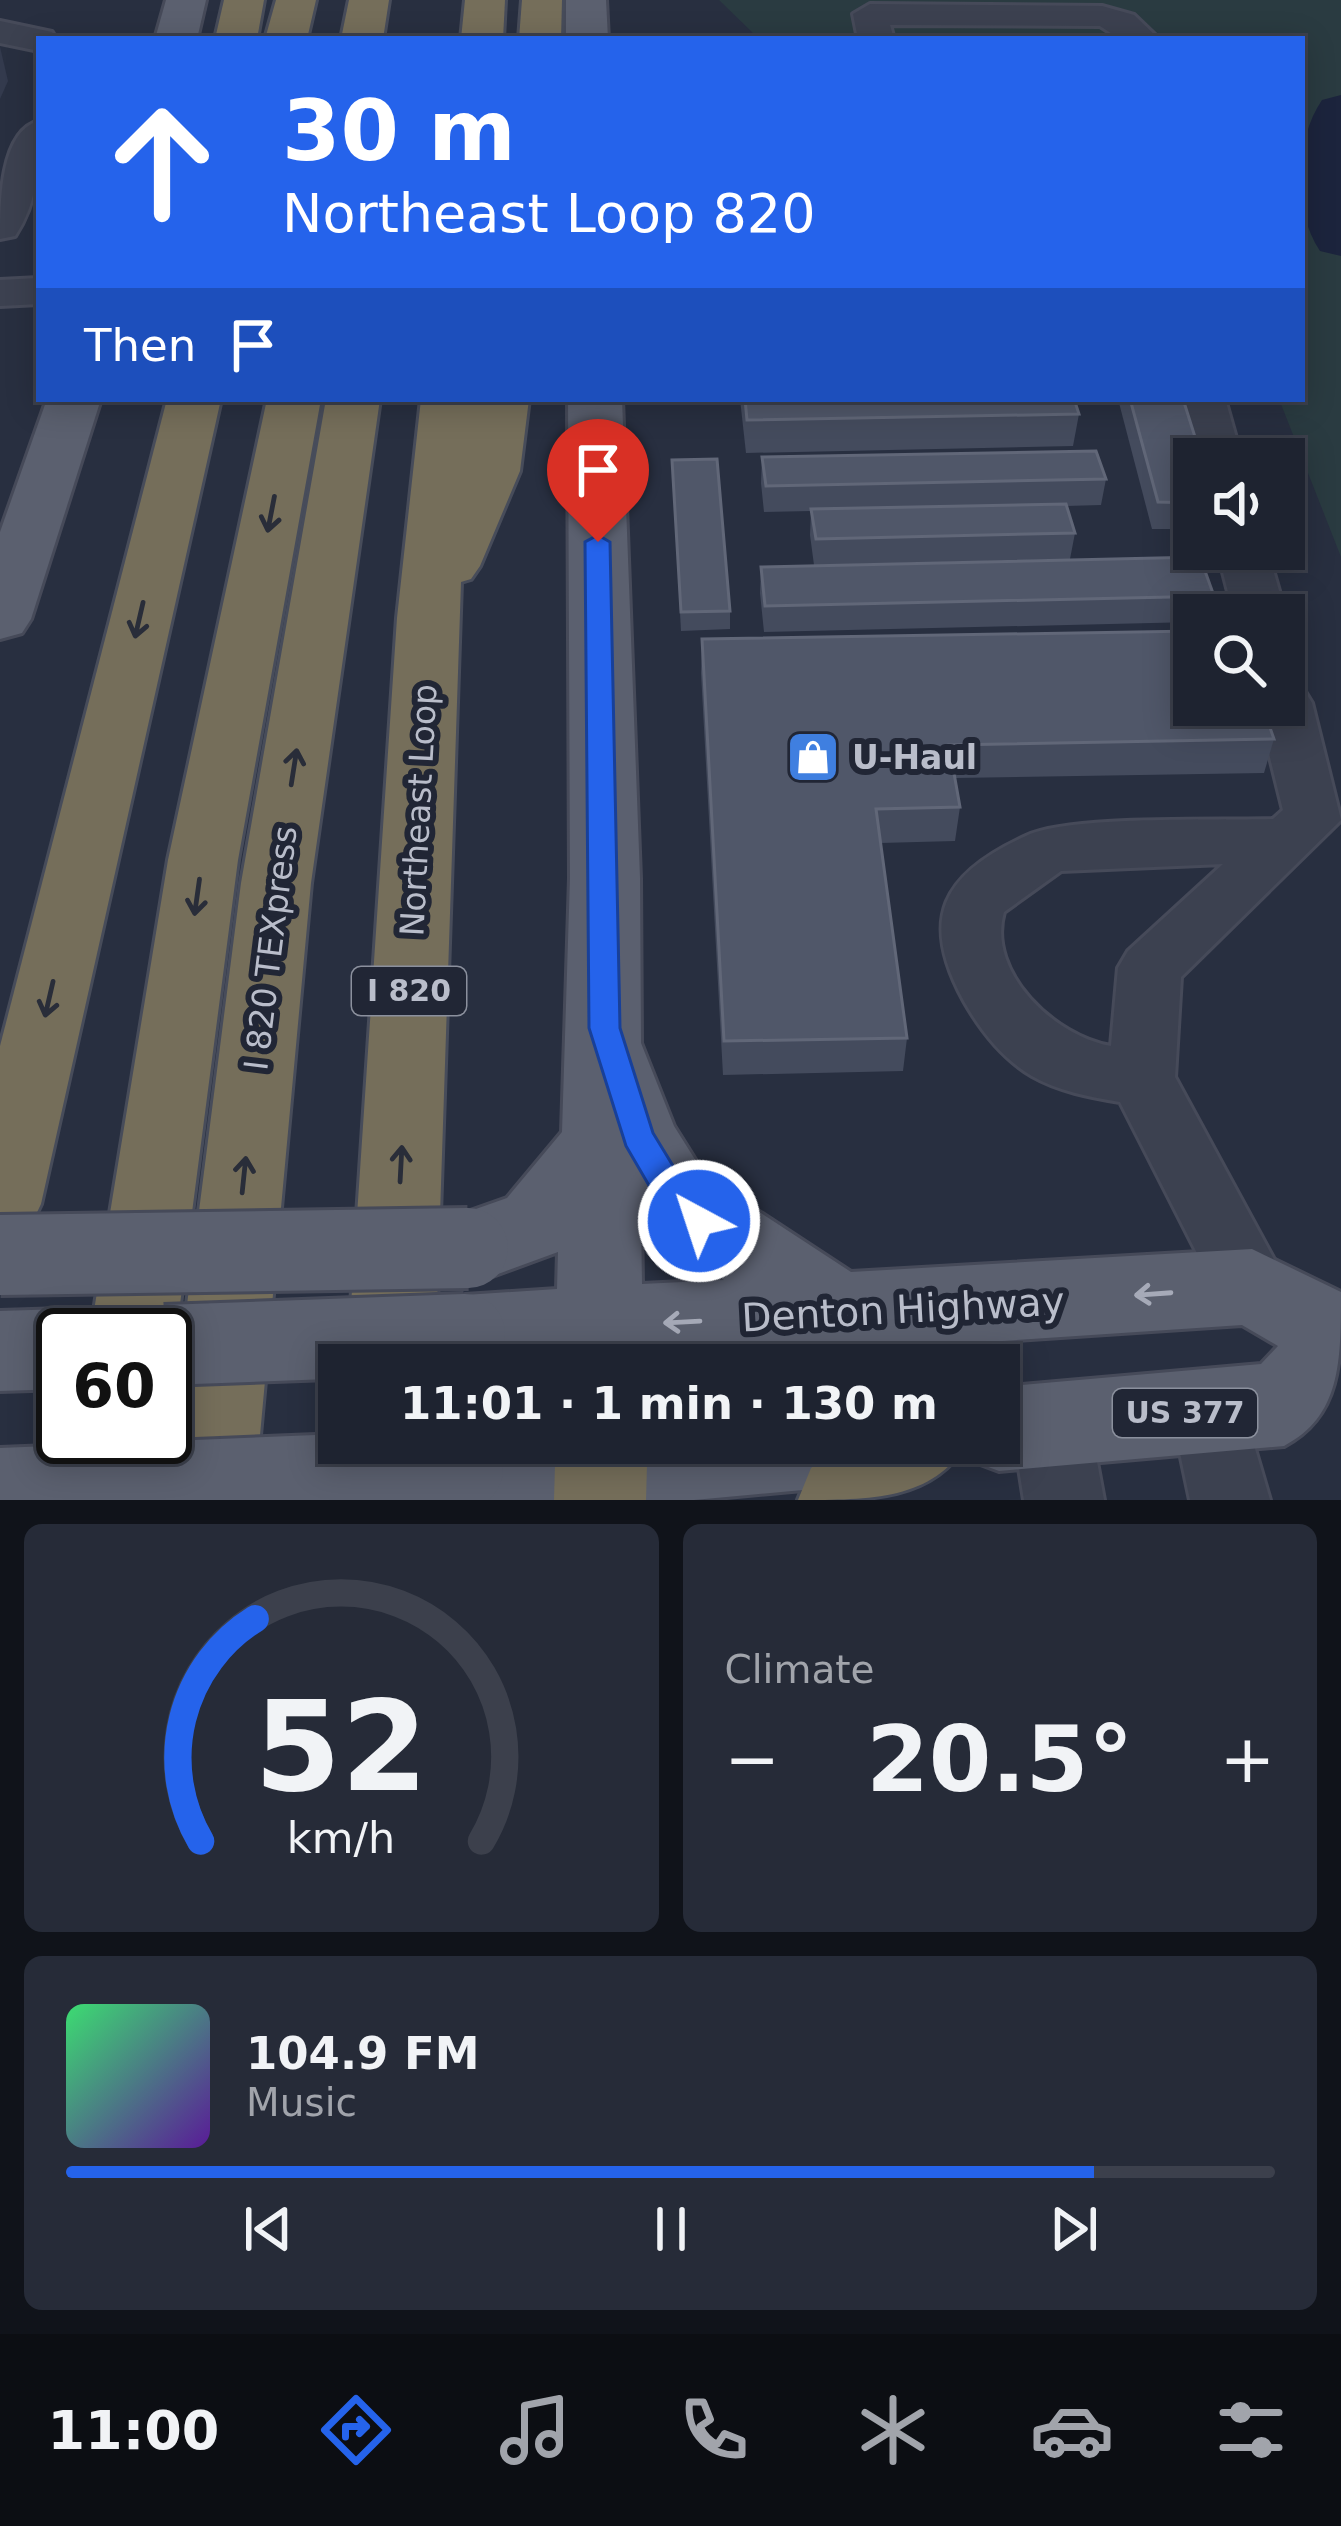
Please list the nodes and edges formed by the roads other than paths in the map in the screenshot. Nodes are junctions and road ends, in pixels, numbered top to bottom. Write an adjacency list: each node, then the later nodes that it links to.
1 (186, 0): 10 (main road)
2 (244, 0): 11 (highway)
3 (296, 0): 12 (highway)
4 (369, 0): 13 (highway)
5 (485, 0): 14 (highway)
6 (542, 0): 15 (highway)
7 (586, 0): 16 (main road)
8 (870, 18): 17 (street)
9 (0, 32): 18 (street)
10 (177, 36)
11 (237, 36)
12 (287, 36)
13 (363, 36)
14 (482, 36)
15 (540, 36)
16 (586, 36)
17 (1138, 36)
18 (36, 39)
19 (0, 60): 20 (street)
20 (36, 66)
21 (36, 139): 22 (street)
22 (0, 226)
23 (36, 291): 24 (street)
24 (0, 292)
25 (73, 402): 37 (main road)
26 (159, 402): 35 (highway)
27 (193, 402): 35 (highway)
28 (293, 402): 46 (highway, one-way to 46)
29 (353, 402): 65 (highway, I 820 TEXpress, one-way to 29)
30 (448, 402): 36 (highway, Northeast Loop / I 820)
31 (502, 402): 36 (highway)
32 (595, 402): 40 (main road)
33 (1203, 402): 34 (street)
34 (1212, 438)
35 (166, 506): 43 (highway, one-way to 43)
36 (428, 618): 49 (highway, Northeast Loop / I 820, one-way to 36)
37 (0, 619)
38 (1290, 726): 39 (street)
39 (1287, 840): 41 (street); 41 (street)
40 (604, 1028): 42 (main road); 47 (main road)
41 (1141, 1078): 45 (street)
42 (599, 1145): 44 (main road, bridge); 50 (main road)
43 (0, 1204)
44 (0, 1255)
45 (1252, 1287): 47 (main road, Denton Highway, one-way to 47); 48 (main road, US 377)
46 (138, 1308)
47 (841, 1312): 51 (main road, Denton Highway, one-way to 51)
48 (1341, 1337): 56 (main road, US 377)
49 (428, 1344)
50 (597, 1344)
51 (611, 1344)
52 (192, 1346): 53 (main road, Denton Highway, bridge)
53 (318, 1348)
54 (36, 1350): 55 (main road)
55 (0, 1351)
56 (1209, 1411): 57 (main road, US 377); 67 (street)
57 (1038, 1451)
58 (115, 1464): 64 (highway)
59 (648, 1464): 61 (main road)
60 (893, 1464): 66 (highway)
61 (600, 1469): 62 (main road)
62 (411, 1471): 63 (main road, bridge)
63 (0, 1488)
64 (110, 1500)
65 (208, 1500)
66 (844, 1500)
67 (1230, 1500)

